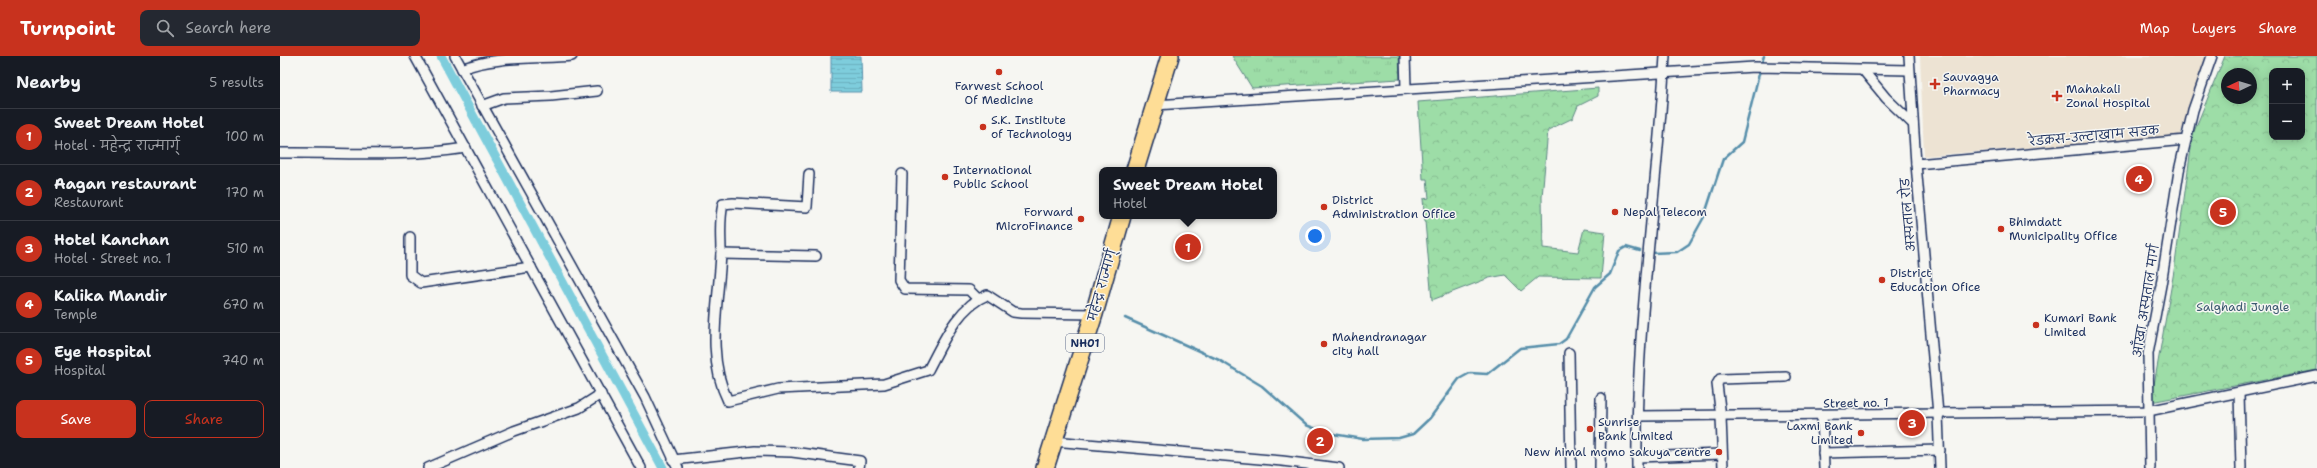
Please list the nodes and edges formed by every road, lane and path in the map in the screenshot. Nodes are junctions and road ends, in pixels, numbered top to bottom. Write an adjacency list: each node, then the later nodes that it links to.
1 (415, 56): 19 (street)
2 (455, 56): 9 (street)
3 (572, 56): 9 (street)
4 (1170, 56): 15 (highway)
5 (1405, 56): 13 (street)
6 (1665, 56): 12 (street)
7 (1909, 56): 11 (street, अस्पताल रोड)
8 (2212, 56): 18 (street)
9 (462, 69): 16 (street)
10 (1863, 70): 11 (street); 12 (street); 17 (street)
11 (1909, 70): 17 (street, अस्पताल रोड)
12 (1664, 72): 13 (street); 41 (street)
13 (1406, 88): 15 (street)
14 (597, 91): 16 (street)
15 (1155, 105): 22 (highway)
16 (482, 106): 48 (street)
17 (1913, 124): 21 (street, अस्पताल रोड)
18 (2186, 140): 21 (street, रेडक्रस-उल्टाखाम सडक); 38 (street, आँखा अस्पताल मार्ग)
19 (466, 148): 20 (street); 29 (street)
20 (280, 153)
21 (1916, 164): 39 (street, अस्पताल रोड)
22 (1136, 167)
23 (809, 174): 27 (street)
24 (902, 174): 30 (street)
25 (1121, 219): 31 (highway, महेन्द्र राज्मार्ग् / NH01)
26 (410, 238): 29 (street)
27 (720, 254): 28 (street); 30 (street)
28 (816, 256)
29 (531, 267): 36 (street)
30 (978, 299): 31 (street)
31 (1094, 314): 43 (highway, महेन्द्र राज्मार्ग् / NH01)
32 (1569, 353): 54 (street)
33 (2317, 376): 35 (street, Street no. 1)
34 (1786, 377): 42 (street)
35 (2239, 393): 38 (street, Street no. 1); 61 (street)
36 (601, 394): 49 (street); 50 (street)
37 (1601, 398): 55 (street)
38 (2148, 411): 39 (street, Street no. 1); 60 (street, आँखा अस्पताल मार्ग)
39 (1938, 414): 40 (street, Street no. 1); 44 (street, अस्पताल रोड)
40 (1822, 415): 42 (street, Street no. 1); 45 (street)
41 (1638, 416): 42 (street, Street no. 1); 47 (street)
42 (1721, 417): 46 (street)
43 (1053, 441): 52 (highway, महेन्द्र राज्मार्ग् / NH01); 53 (street)
44 (1940, 450): 45 (street); 59 (street, अस्पताल रोड)
45 (1823, 453): 58 (street)
46 (1722, 454): 47 (street); 57 (street)
47 (1637, 457): 56 (street)
48 (676, 464): 51 (street)
49 (428, 468)
50 (641, 468)
51 (859, 468)
52 (1045, 468)
53 (1339, 468)
54 (1571, 468)
55 (1600, 468)
56 (1637, 468)
57 (1723, 468)
58 (1824, 468)
59 (1940, 468)
60 (2150, 468)
61 (2241, 468)

